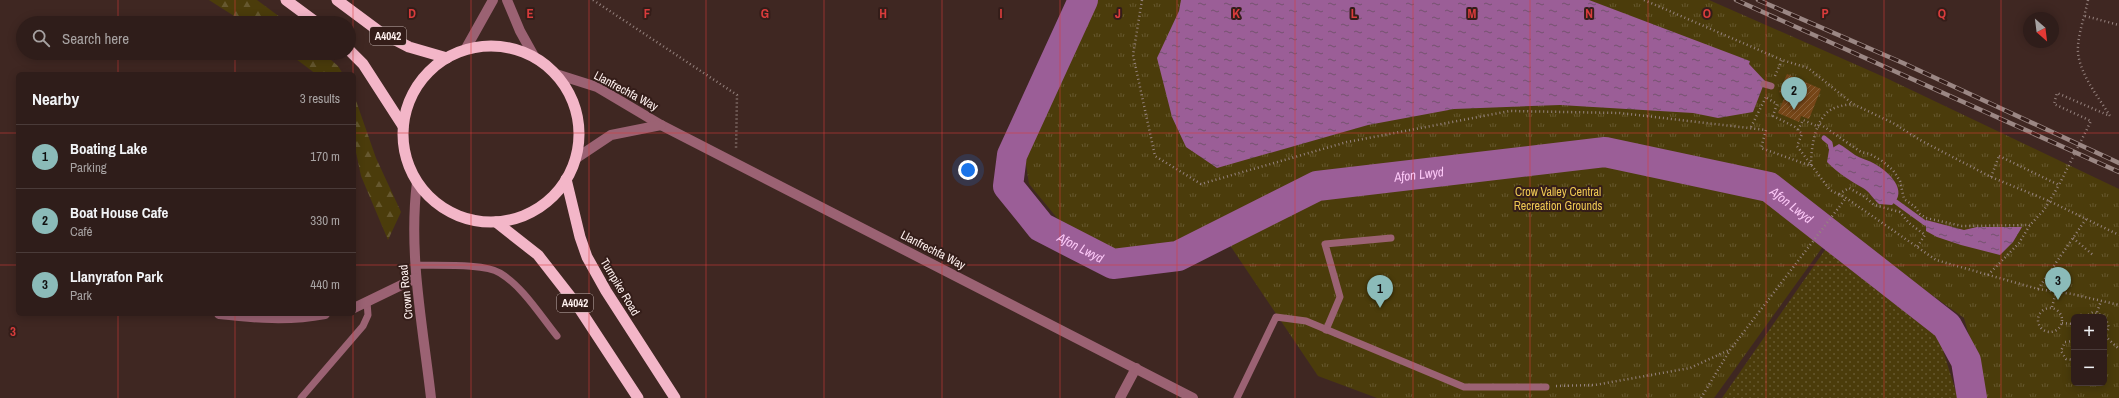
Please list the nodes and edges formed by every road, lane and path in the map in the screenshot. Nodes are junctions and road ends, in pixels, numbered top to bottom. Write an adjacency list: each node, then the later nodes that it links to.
1 (286, 0): 9 (highway)
2 (337, 0): 14 (highway, A4042)
3 (493, 0): 12 (street)
4 (507, 0): 15 (street)
5 (593, 0): 24 (path)
6 (1142, 0): 25 (path)
7 (1644, 0): 18 (path)
8 (2088, 0): 10 (path)
9 (308, 16)
10 (2084, 16): 11 (path); 29 (path, bridge)
11 (2119, 25)
12 (465, 50): 14 (highway); 15 (highway)
13 (356, 58): 20 (highway)
14 (446, 58): 20 (highway)
15 (535, 58): 16 (highway)
16 (556, 74): 19 (street, Llanfrechfa Way); 23 (highway)
17 (1766, 98): 22 (path)
18 (1853, 104): 21 (path); 26 (path)
19 (661, 125): 23 (street, Llanfrechfa Way); 24 (street, Llanfrechfa Way)
20 (403, 126): 28 (highway)
21 (1819, 126): 22 (path); 25 (path); 35 (path)
22 (1798, 130): 25 (path)
23 (575, 159): 27 (highway)
24 (736, 163): 67 (street, Llanfrechfa Way)
25 (1811, 166): 30 (path)
26 (1991, 177): 29 (path, bridge); 32 (path)
27 (566, 179): 34 (highway); 72 (highway, Turnpike Road / A4042)
28 (417, 182): 34 (highway); 41 (street, Crown Road)
29 (2060, 185): 32 (path)
30 (1839, 194): 31 (path); 39 (path)
31 (1846, 198): 39 (path); 65 (path)
32 (2049, 201): 33 (path); 35 (path)
33 (2086, 220): 36 (path); 38 (path)
34 (496, 222): 71 (highway, A4042)
35 (2030, 225): 42 (path)
36 (2119, 235)
37 (1391, 238): 59 (lane)
38 (2073, 238): 40 (path); 44 (path)
39 (1917, 247): 42 (path)
40 (2093, 255)
41 (415, 265): 43 (street, Crown Road); 61 (lane)
42 (1988, 275): 44 (path)
43 (416, 278): 47 (street); 70 (street, Crown Road)
44 (2038, 289): 45 (path)
45 (2056, 292): 46 (path); 50 (path)
46 (2102, 301): 48 (path); 51 (path)
47 (367, 302): 49 (street); 69 (lane)
48 (2119, 306)
49 (356, 307)
50 (2052, 307): 57 (path); 57 (path)
51 (2097, 312): 52 (path); 53 (path)
52 (2088, 314)
53 (2100, 314)
54 (238, 316): 55 (street)
55 (315, 316)
56 (2107, 319): 60 (path)
57 (2062, 323): 58 (path)
58 (2071, 324)
59 (1326, 330): 68 (lane); 75 (lane)
60 (2107, 331)
61 (557, 336)
62 (2107, 339): 64 (path)
63 (2071, 341): 66 (path)
64 (2119, 349)
65 (1730, 350): 68 (path); 76 (path)
66 (2071, 360)
67 (1136, 368): 73 (street); 74 (street, Llanfrechfa Way)
68 (1546, 387)
69 (301, 398)
70 (431, 398)
71 (638, 398)
72 (675, 398)
73 (1120, 398)
74 (1193, 398)
75 (1236, 398)
76 (1701, 398)

